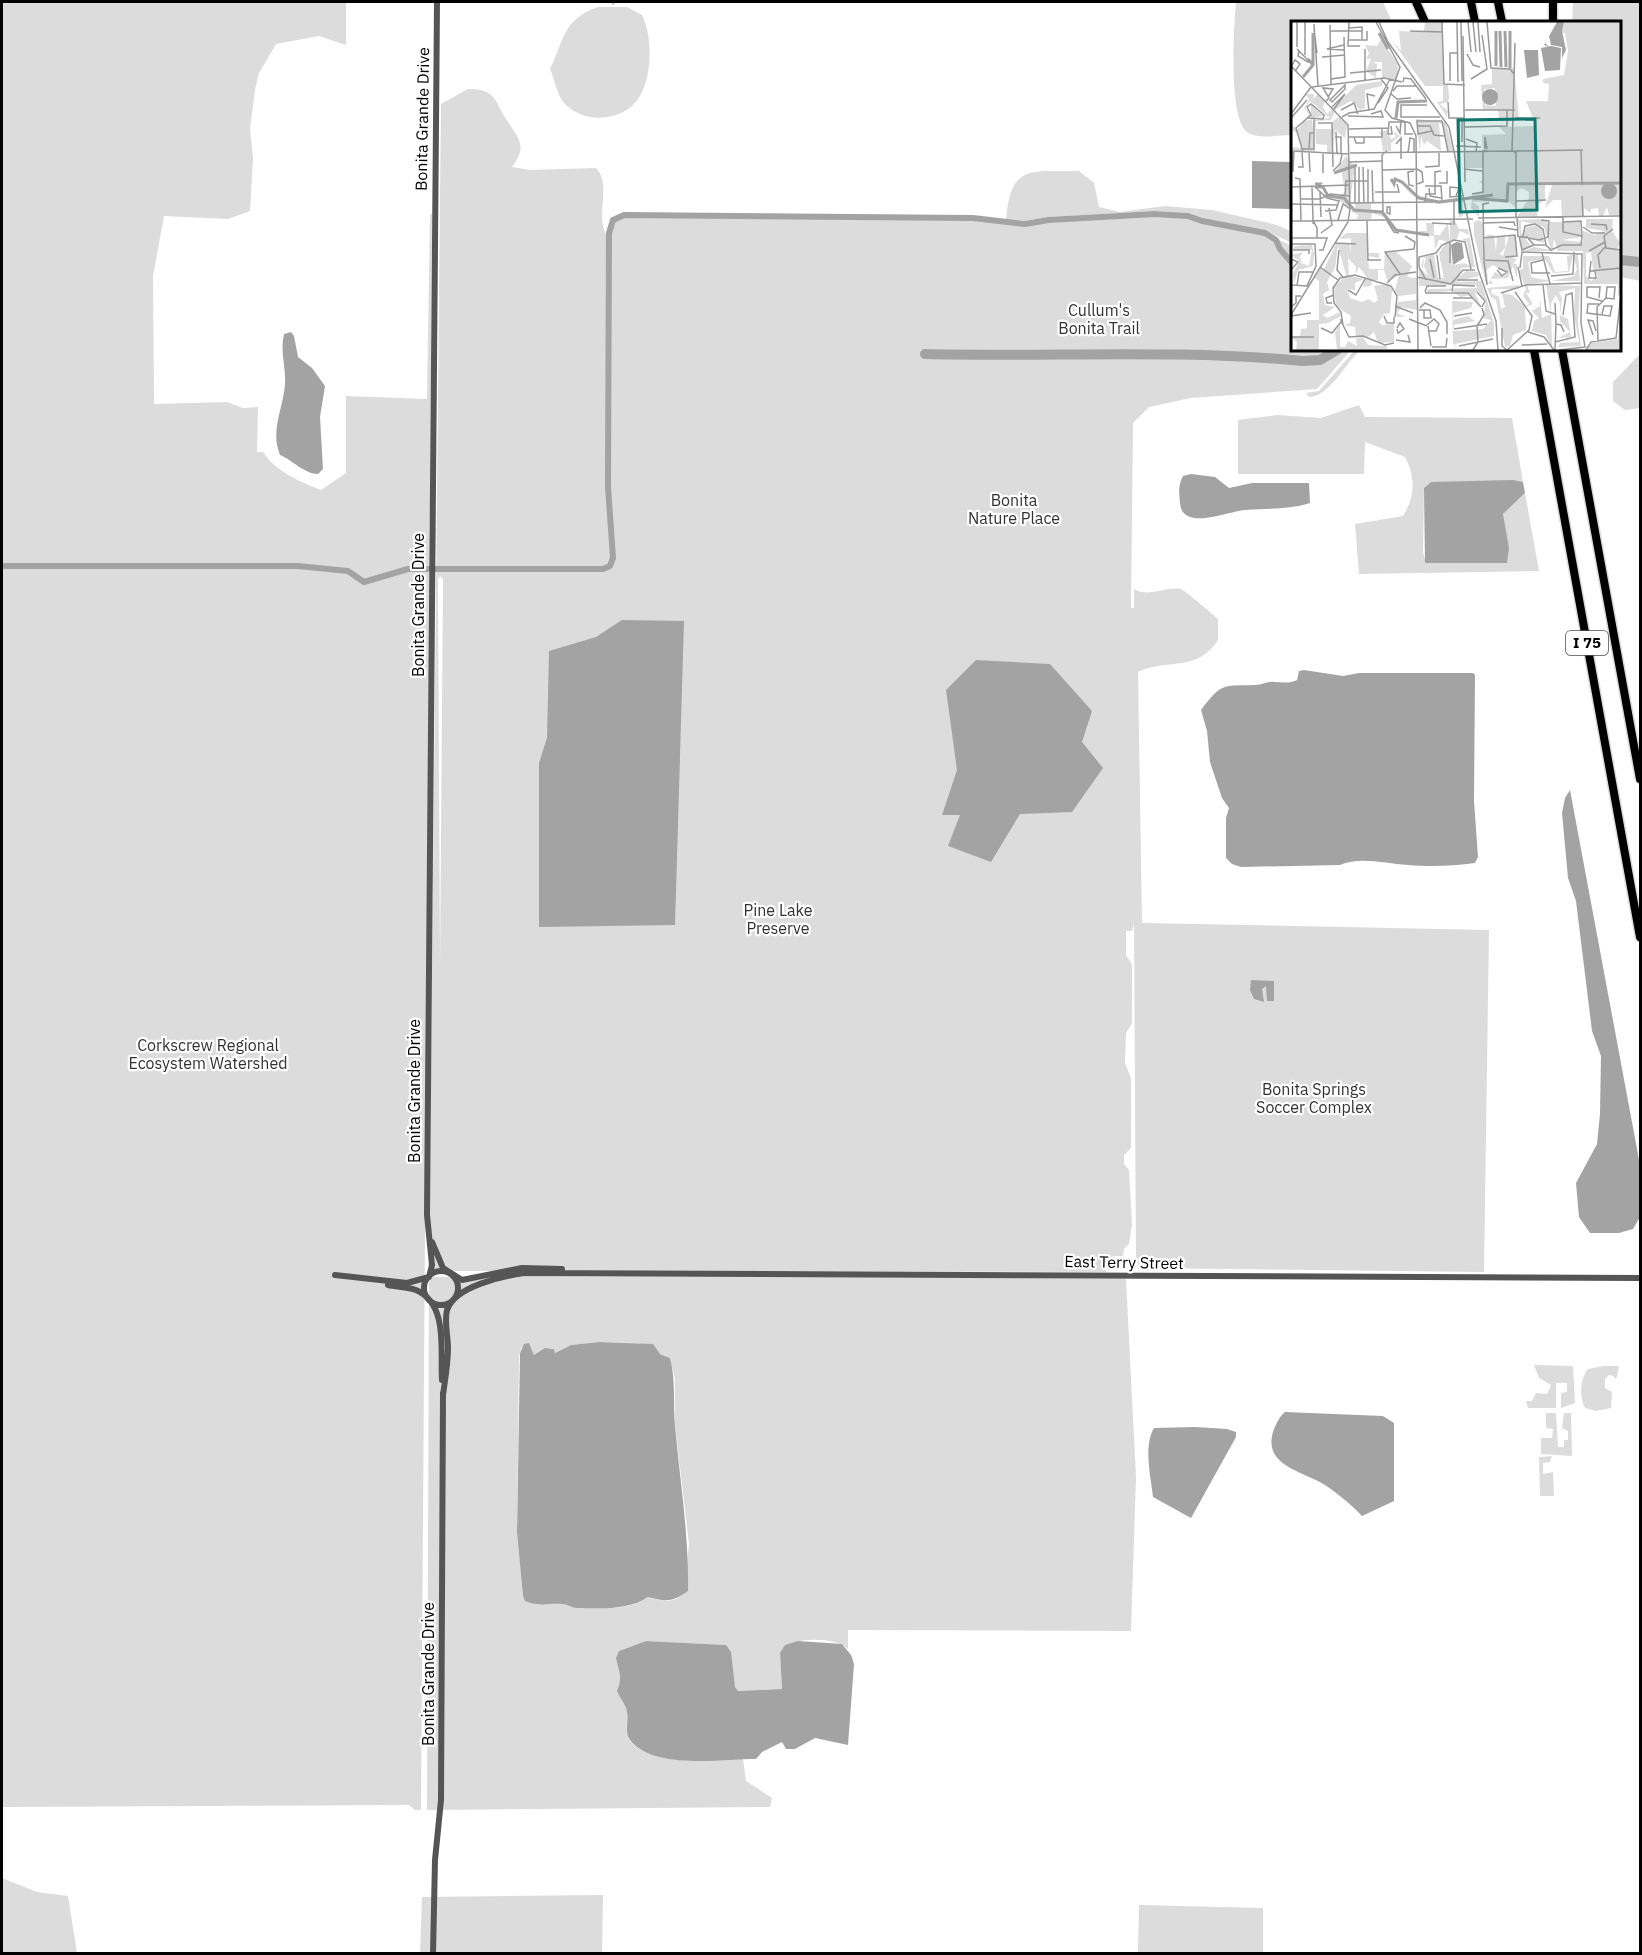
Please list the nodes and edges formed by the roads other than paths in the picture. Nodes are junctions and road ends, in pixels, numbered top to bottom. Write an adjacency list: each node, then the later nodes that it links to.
1 (437, 2): 14 (street, Bonita Grande Drive)
2 (1416, 2): 6 (highway)
3 (1471, 2): 7 (highway)
4 (1498, 2): 8 (highway)
5 (1553, 2): 9 (highway)
6 (1425, 21)
7 (1475, 21)
8 (1502, 21)
9 (1553, 21)
10 (1533, 351): 13 (highway, I 75)
11 (1564, 351): 12 (highway, I 75)
12 (1641, 779)
13 (1641, 937)
14 (427, 1211): 17 (street, Bonita Grande Drive); 18 (street, Bonita Grande Drive)
15 (607, 1273): 17 (street, East Terry Street); 19 (street, East Terry Street); 22 (street, East Terry Street)
16 (335, 1275): 20 (street)
17 (451, 1275): 18 (street); 22 (street)
18 (429, 1277): 20 (street); 21 (street)
19 (1641, 1278)
20 (374, 1280): 21 (street)
21 (427, 1297): 22 (street); 23 (street, Bonita Grande Drive)
22 (453, 1299): 23 (street, Bonita Grande Drive)
23 (443, 1395): 24 (street, Bonita Grande Drive)
24 (434, 1953)

